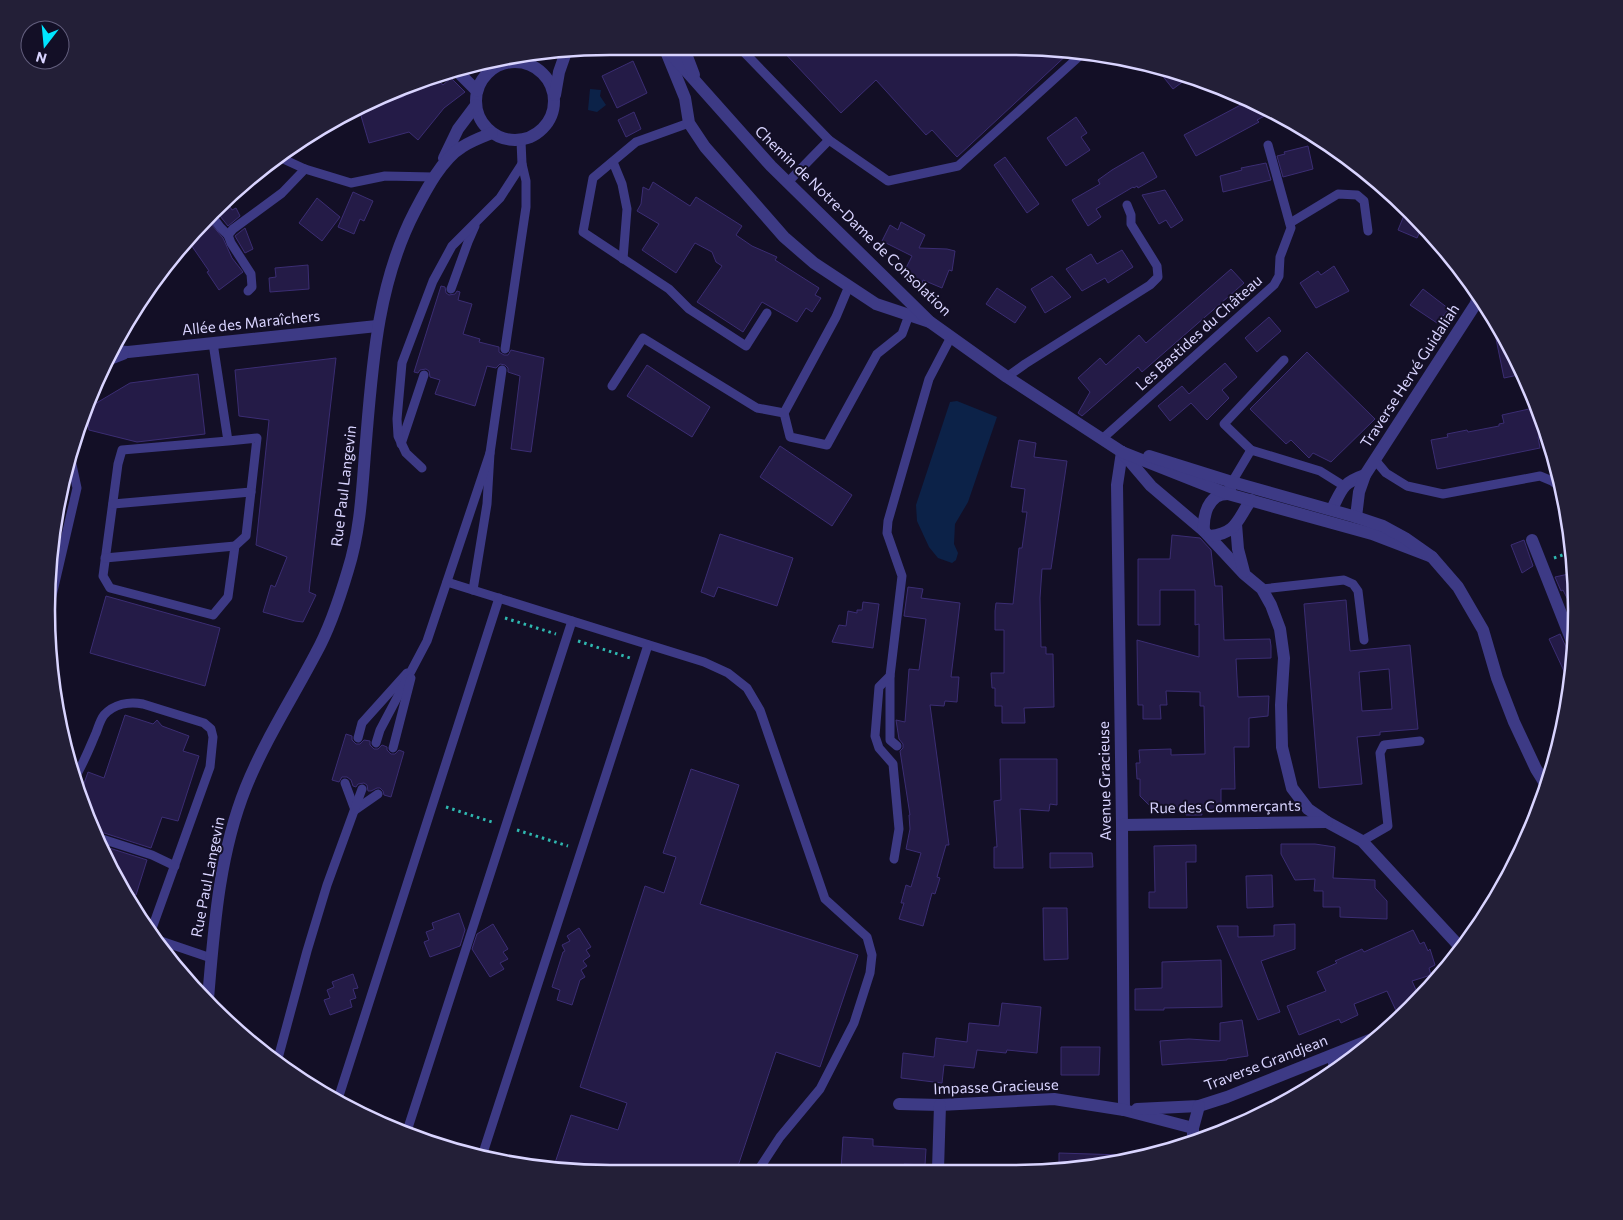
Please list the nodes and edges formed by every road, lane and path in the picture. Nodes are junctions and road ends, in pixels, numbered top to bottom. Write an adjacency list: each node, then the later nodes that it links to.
1 (668, 55): 15 (street)
2 (672, 55): 11 (street, Chemin de Notre-Dame de Consolation)
3 (686, 55): 11 (street, Chemin de Notre-Dame de Consolation)
4 (747, 55): 17 (lane)
5 (564, 57): 13 (street)
6 (1076, 59): 17 (lane)
7 (532, 61): 13 (street)
8 (495, 67): 9 (street)
9 (492, 69): 12 (street)
10 (461, 75): 12 (street)
11 (697, 85): 25 (street, Chemin de Notre-Dame de Consolation)
12 (477, 91): 14 (street)
13 (554, 95): 18 (street)
14 (476, 105): 16 (street); 24 (street, Rue Paul Langevin)
15 (689, 123): 21 (lane); 33 (street)
16 (492, 133): 18 (street); 24 (street, Rue Paul Langevin)
17 (829, 140): 25 (lane)
18 (521, 141): 22 (lane)
19 (1268, 145): 29 (lane)
20 (286, 160): 23 (lane)
21 (613, 162): 32 (lane); 32 (lane)
22 (522, 164): 27 (lane); 43 (lane)
23 (305, 169): 24 (lane); 31 (lane)
24 (436, 174): 40 (street, Rue Paul Langevin)
25 (788, 183): 39 (street, Chemin de Notre-Dame de Consolation)
26 (1126, 205): 50 (lane)
27 (480, 218): 34 (lane); 55 (lane)
28 (215, 221): 31 (lane)
29 (1290, 223): 30 (lane); 53 (lane, Les Bastides du Château)
30 (1368, 231)
31 (228, 235): 35 (lane)
32 (623, 259): 37 (lane)
33 (848, 286): 38 (street); 52 (lane)
34 (451, 289)
35 (248, 291)
36 (1475, 304): 59 (street, Traverse Hervé Guidaliah)
37 (767, 313)
38 (909, 315): 39 (street); 52 (lane)
39 (930, 322): 41 (street, Chemin de Notre-Dame de Consolation)
40 (377, 326): 42 (street, Allée des Maraîchers); 115 (street, Rue Paul Langevin)
41 (951, 337): 50 (street, Chemin de Notre-Dame de Consolation); 91 (lane)
42 (213, 343): 45 (street, Allée des Maraîchers); 54 (lane)
43 (505, 349)
44 (119, 351): 45 (street, Allée des Maraîchers)
45 (128, 352): 46 (street, Allée des Maraîchers)
46 (117, 356)
47 (1284, 360): 56 (lane)
48 (502, 370): 58 (lane)
49 (424, 375): 55 (lane)
50 (1007, 377): 53 (street, Chemin de Notre-Dame de Consolation)
51 (612, 386): 52 (lane)
52 (784, 413)
53 (1102, 439): 57 (street, Chemin de Notre-Dame de Consolation)
54 (228, 441): 66 (lane); 68 (lane)
55 (401, 444): 60 (lane)
56 (1251, 450): 64 (lane); 65 (lane)
57 (1122, 452): 65 (street, Chemin de Notre-Dame de Consolation); 72 (street, Chemin de Notre-Dame de Consolation); 105 (street, Avenue Gracieuse)
58 (490, 453): 79 (lane); 81 (lane)
59 (1375, 460): 62 (street, Traverse Hervé Guidaliah); 63 (lane)
60 (422, 468)
61 (73, 470): 78 (lane)
62 (1365, 475): 64 (street, Traverse Hervé Guidaliah); 70 (street, Traverse Hervé Guidaliah)
63 (1553, 482)
64 (1344, 486): 69 (street)
65 (1230, 488): 67 (street, Chemin de Notre-Dame de Consolation); 69 (street, Chemin de Notre-Dame de Consolation); 71 (street); 72 (street)
66 (251, 492): 68 (lane); 74 (lane)
67 (1251, 500): 71 (street); 75 (street, Chemin de Notre-Dame de Consolation)
68 (113, 504): 76 (lane)
69 (1332, 509): 70 (street, Chemin de Notre-Dame de Consolation)
70 (1356, 517): 75 (street, Chemin de Notre-Dame de Consolation)
71 (1238, 520): 72 (street); 77 (street)
72 (1207, 533): 77 (street, Chemin de Notre-Dame de Consolation)
73 (1532, 540): 85 (street)
74 (236, 546): 76 (lane); 76 (lane)
75 (1432, 557): 98 (street, Chemin de Notre-Dame de Consolation)
76 (105, 558)
77 (1244, 574): 80 (street, Chemin de Notre-Dame de Consolation)
78 (56, 575)
79 (447, 582): 81 (lane); 90 (lane)
80 (1262, 589): 87 (lane); 104 (street, Chemin de Notre-Dame de Consolation)
81 (473, 590): 82 (lane)
82 (499, 598): 83 (lane); 102 (lane)
83 (509, 602): 84 (lane); 86 (path)
84 (572, 621): 86 (lane); 88 (lane)
85 (1567, 630)
86 (567, 638): 89 (path); 106 (lane)
87 (1364, 640)
88 (648, 645): 89 (lane); 129 (lane)
89 (642, 662): 109 (lane)
90 (415, 664): 92 (lane); 94 (lane); 96 (lane)
91 (890, 676): 95 (lane); 110 (lane)
92 (358, 738)
93 (1420, 742): 108 (lane)
94 (376, 743)
95 (897, 746)
96 (393, 748)
97 (79, 771): 111 (lane)
98 (1542, 778)
99 (345, 784): 103 (lane)
100 (362, 789): 103 (lane)
101 (378, 794): 103 (lane)
102 (433, 803): 106 (path); 121 (lane)
103 (355, 810): 118 (lane)
104 (1327, 822): 105 (street, Rue des Commerçants); 108 (street, Chemin de Notre-Dame de Consolation)
105 (1122, 825): 125 (street, Avenue Gracieuse)
106 (506, 826): 109 (path); 126 (lane)
107 (105, 840): 111 (lane)
108 (1362, 841): 114 (street, Chemin de Notre-Dame de Consolation)
109 (581, 851): 128 (lane)
110 (894, 859)
111 (174, 866): 112 (lane)
112 (153, 924)
113 (166, 943): 115 (lane)
114 (1456, 943)
115 (211, 958): 116 (street, Rue Paul Langevin)
116 (207, 990)
117 (1357, 1045): 119 (street, Traverse Grandjean)
118 (279, 1055)
119 (1333, 1055): 120 (street); 124 (street, Traverse Grandjean)
120 (1334, 1062)
121 (340, 1095)
122 (898, 1104): 123 (street, Impasse Gracieuse)
123 (940, 1105): 125 (street, Impasse Gracieuse); 130 (street)
124 (1198, 1106): 125 (street, Impasse Gracieuse); 127 (street, Traverse Grandjean)
125 (1124, 1110): 127 (street, Impasse Gracieuse)
126 (408, 1127)
127 (1193, 1134)
128 (484, 1150)
129 (762, 1165)
130 (938, 1165)

